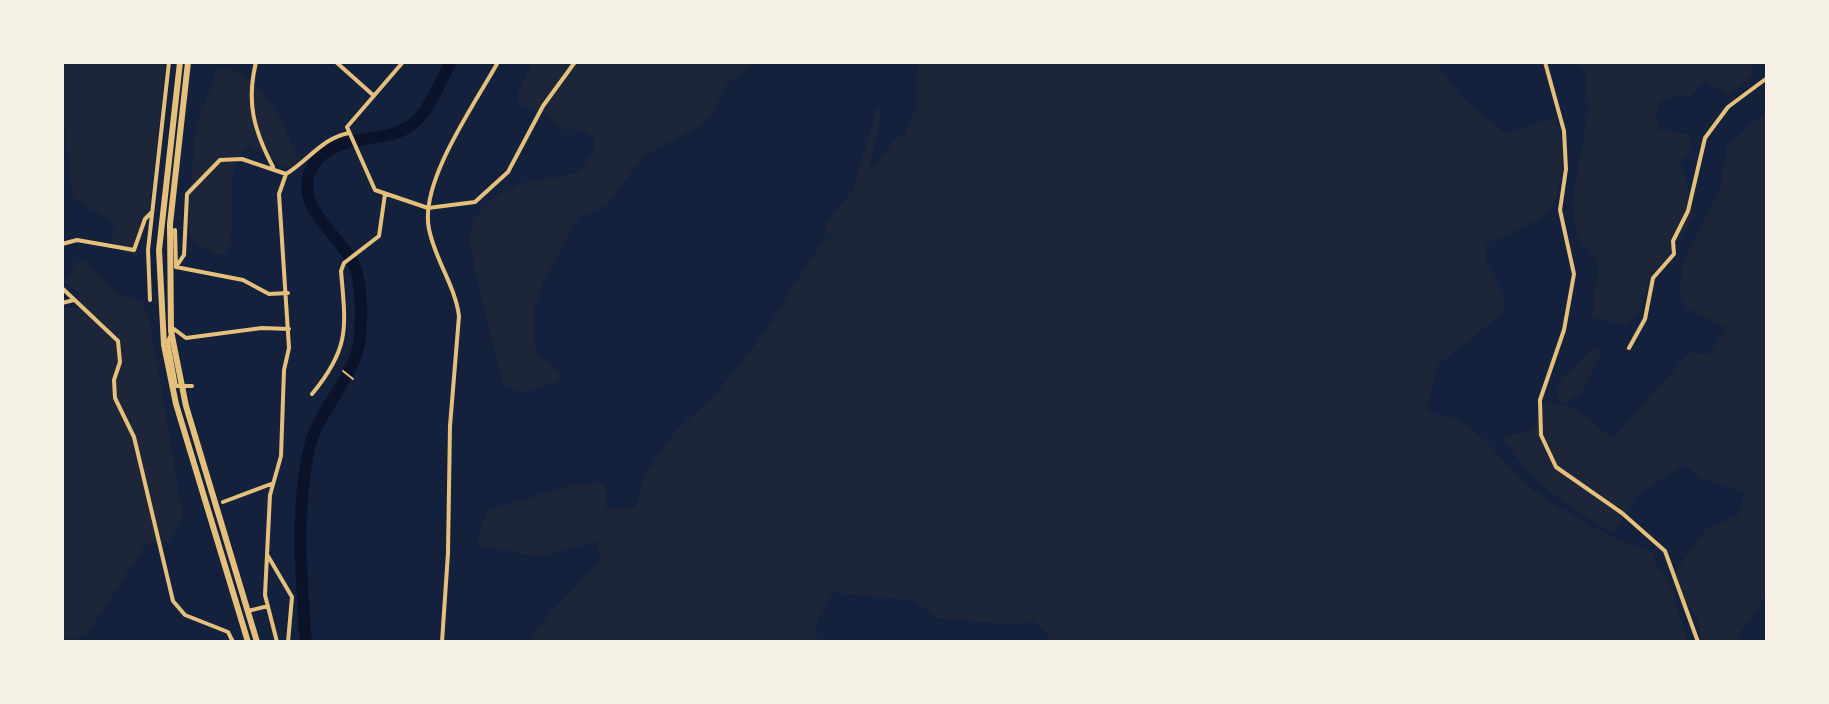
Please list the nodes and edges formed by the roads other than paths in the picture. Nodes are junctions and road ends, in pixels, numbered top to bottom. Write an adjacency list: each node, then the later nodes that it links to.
1 (169, 62): 17 (street)
2 (180, 62): 21 (main road)
3 (188, 62): 36 (main road)
4 (256, 62): 13 (street)
5 (336, 62): 11 (street)
6 (403, 62): 11 (street)
7 (498, 62): 16 (street)
8 (575, 62): 16 (street)
9 (1545, 62): 43 (street)
10 (1767, 78): 29 (street)
11 (373, 95): 12 (street)
12 (349, 134): 14 (street); 15 (street)
13 (274, 169): 14 (street); 22 (street)
14 (286, 174): 24 (street)
15 (385, 194): 16 (street); 31 (street)
16 (428, 208): 42 (street)
17 (152, 212): 19 (street); 20 (street)
18 (175, 230): 22 (street)
19 (62, 244)
20 (148, 250): 21 (street); 26 (street)
21 (159, 253): 38 (main road)
22 (176, 267): 24 (street)
23 (62, 288): 25 (street)
24 (288, 293): 28 (street)
25 (74, 300): 27 (street); 37 (street)
26 (150, 300)
27 (62, 303)
28 (289, 329): 30 (street); 32 (street)
29 (1629, 348)
30 (192, 386)
31 (312, 394)
32 (271, 484): 33 (street); 34 (street)
33 (223, 502)
34 (267, 554): 35 (street); 41 (street)
35 (268, 606): 36 (street); 40 (street)
36 (248, 611): 39 (main road)
37 (233, 642)
38 (248, 642)
39 (257, 642)
40 (277, 642)
41 (288, 642)
42 (442, 642)
43 (1698, 642)

